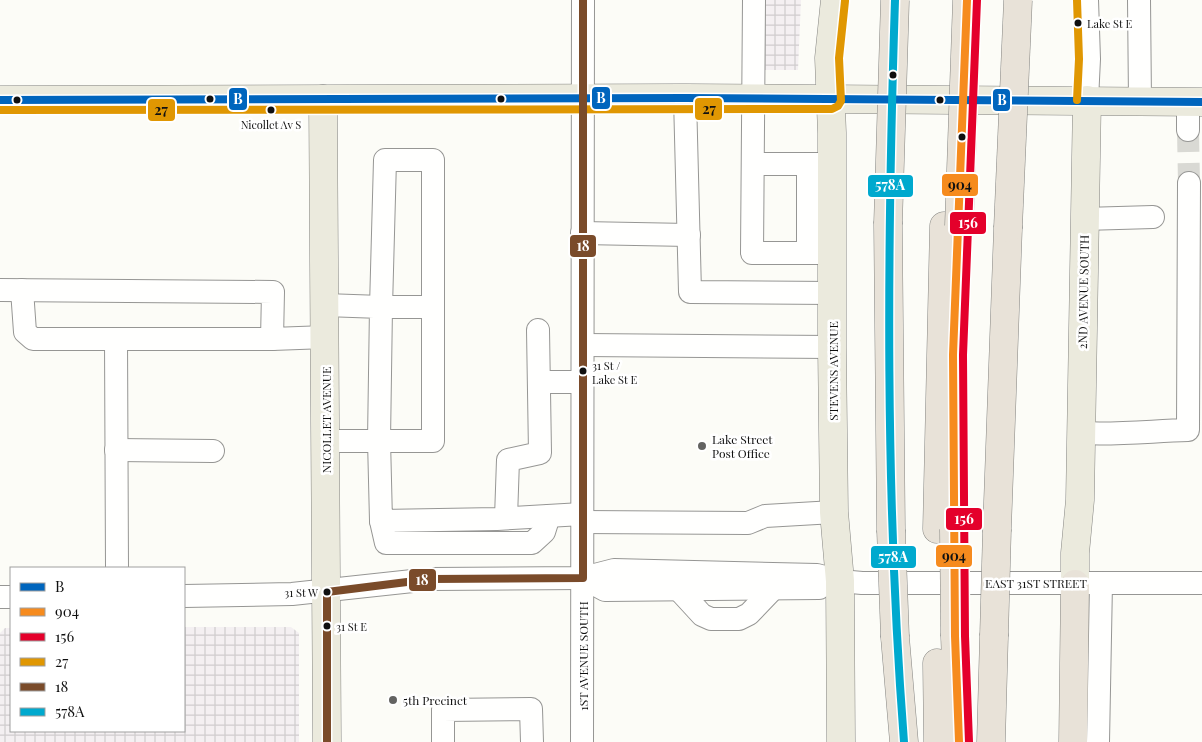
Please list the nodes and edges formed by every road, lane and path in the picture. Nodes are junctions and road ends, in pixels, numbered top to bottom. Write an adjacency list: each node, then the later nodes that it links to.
1 (583, 0): 15 (street, 1ST AVENUE SOUTH)
2 (754, 0): 12 (street)
3 (834, 0): 13 (main road, STEVENS AVENUE)
4 (895, 0): 66 (highway, bridge)
5 (952, 0): 25 (highway)
6 (967, 0): 25 (highway, bridge)
7 (1018, 0): 69 (highway, bridge)
8 (1087, 0): 16 (street, 2ND AVENUE SOUTH)
9 (1139, 0): 17 (street)
10 (685, 98): 12 (main road); 15 (main road); 27 (street)
11 (323, 99): 14 (main road); 15 (main road); 32 (main road, NICOLLET AVENUE)
12 (754, 99): 13 (main road); 20 (street)
13 (831, 99): 16 (main road); 21 (main road, STEVENS AVENUE)
14 (0, 100)
15 (583, 100): 26 (street, 1ST AVENUE SOUTH)
16 (1087, 100): 17 (main road); 24 (main road, 2ND AVENUE SOUTH)
17 (1140, 101): 18 (main road)
18 (1195, 102): 19 (street)
19 (1188, 130)
20 (753, 164): 21 (street); 28 (street)
21 (820, 164): 28 (main road, STEVENS AVENUE)
22 (1189, 183): 43 (street)
23 (1153, 217): 24 (street)
24 (1084, 219): 43 (main road, 2ND AVENUE SOUTH)
25 (951, 226): 60 (highway)
26 (582, 233): 27 (street); 39 (street, 1ST AVENUE SOUTH)
27 (689, 235): 31 (street)
28 (820, 254): 31 (main road, STEVENS AVENUE)
29 (0, 290): 30 (street)
30 (22, 290): 37 (street); 38 (street)
31 (833, 293): 40 (main road, STEVENS AVENUE)
32 (324, 305): 33 (street); 36 (main road, NICOLLET AVENUE)
33 (381, 307): 34 (street); 34 (street); 44 (street)
34 (433, 308): 44 (street)
35 (538, 330): 41 (street)
36 (326, 337): 38 (street); 45 (main road, NICOLLET AVENUE)
37 (116, 339): 38 (street); 46 (street)
38 (272, 339)
39 (584, 344): 40 (street); 42 (street, 1ST AVENUE SOUTH)
40 (832, 347): 48 (main road, STEVENS AVENUE)
41 (539, 382): 42 (street); 50 (street)
42 (582, 382): 51 (street, 1ST AVENUE SOUTH)
43 (1081, 433): 56 (main road, 2ND AVENUE SOUTH)
44 (379, 440): 45 (street); 52 (street)
45 (326, 441): 58 (main road, NICOLLET AVENUE)
46 (116, 450): 47 (street); 53 (street)
47 (213, 450)
48 (834, 512): 51 (street); 55 (main road, STEVENS AVENUE)
49 (549, 516): 50 (street); 51 (street); 52 (street)
50 (506, 518): 52 (street)
51 (582, 518): 54 (street, 1ST AVENUE SOUTH)
52 (380, 521)
53 (117, 567)
54 (583, 578): 55 (street, EAST 31ST STREET); 55 (street, EAST 31ST STREET); 58 (street, EAST 31ST STREET); 64 (street, 1ST AVENUE SOUTH)
55 (840, 581): 56 (street, EAST 31ST STREET); 65 (main road, STEVENS AVENUE)
56 (1088, 584): 57 (street, EAST 31ST STREET); 70 (highway); 71 (street, 2ND AVENUE SOUTH)
57 (1202, 584)
58 (327, 592): 59 (street, EAST 31ST STREET); 61 (main road, NICOLLET AVENUE)
59 (185, 596)
60 (945, 636): 67 (highway); 68 (highway)
61 (327, 742)
62 (443, 742): 63 (street)
63 (532, 742)
64 (582, 742)
65 (841, 742)
66 (904, 742)
67 (938, 742)
68 (958, 742)
69 (991, 742)
70 (1073, 742)
71 (1098, 742)

